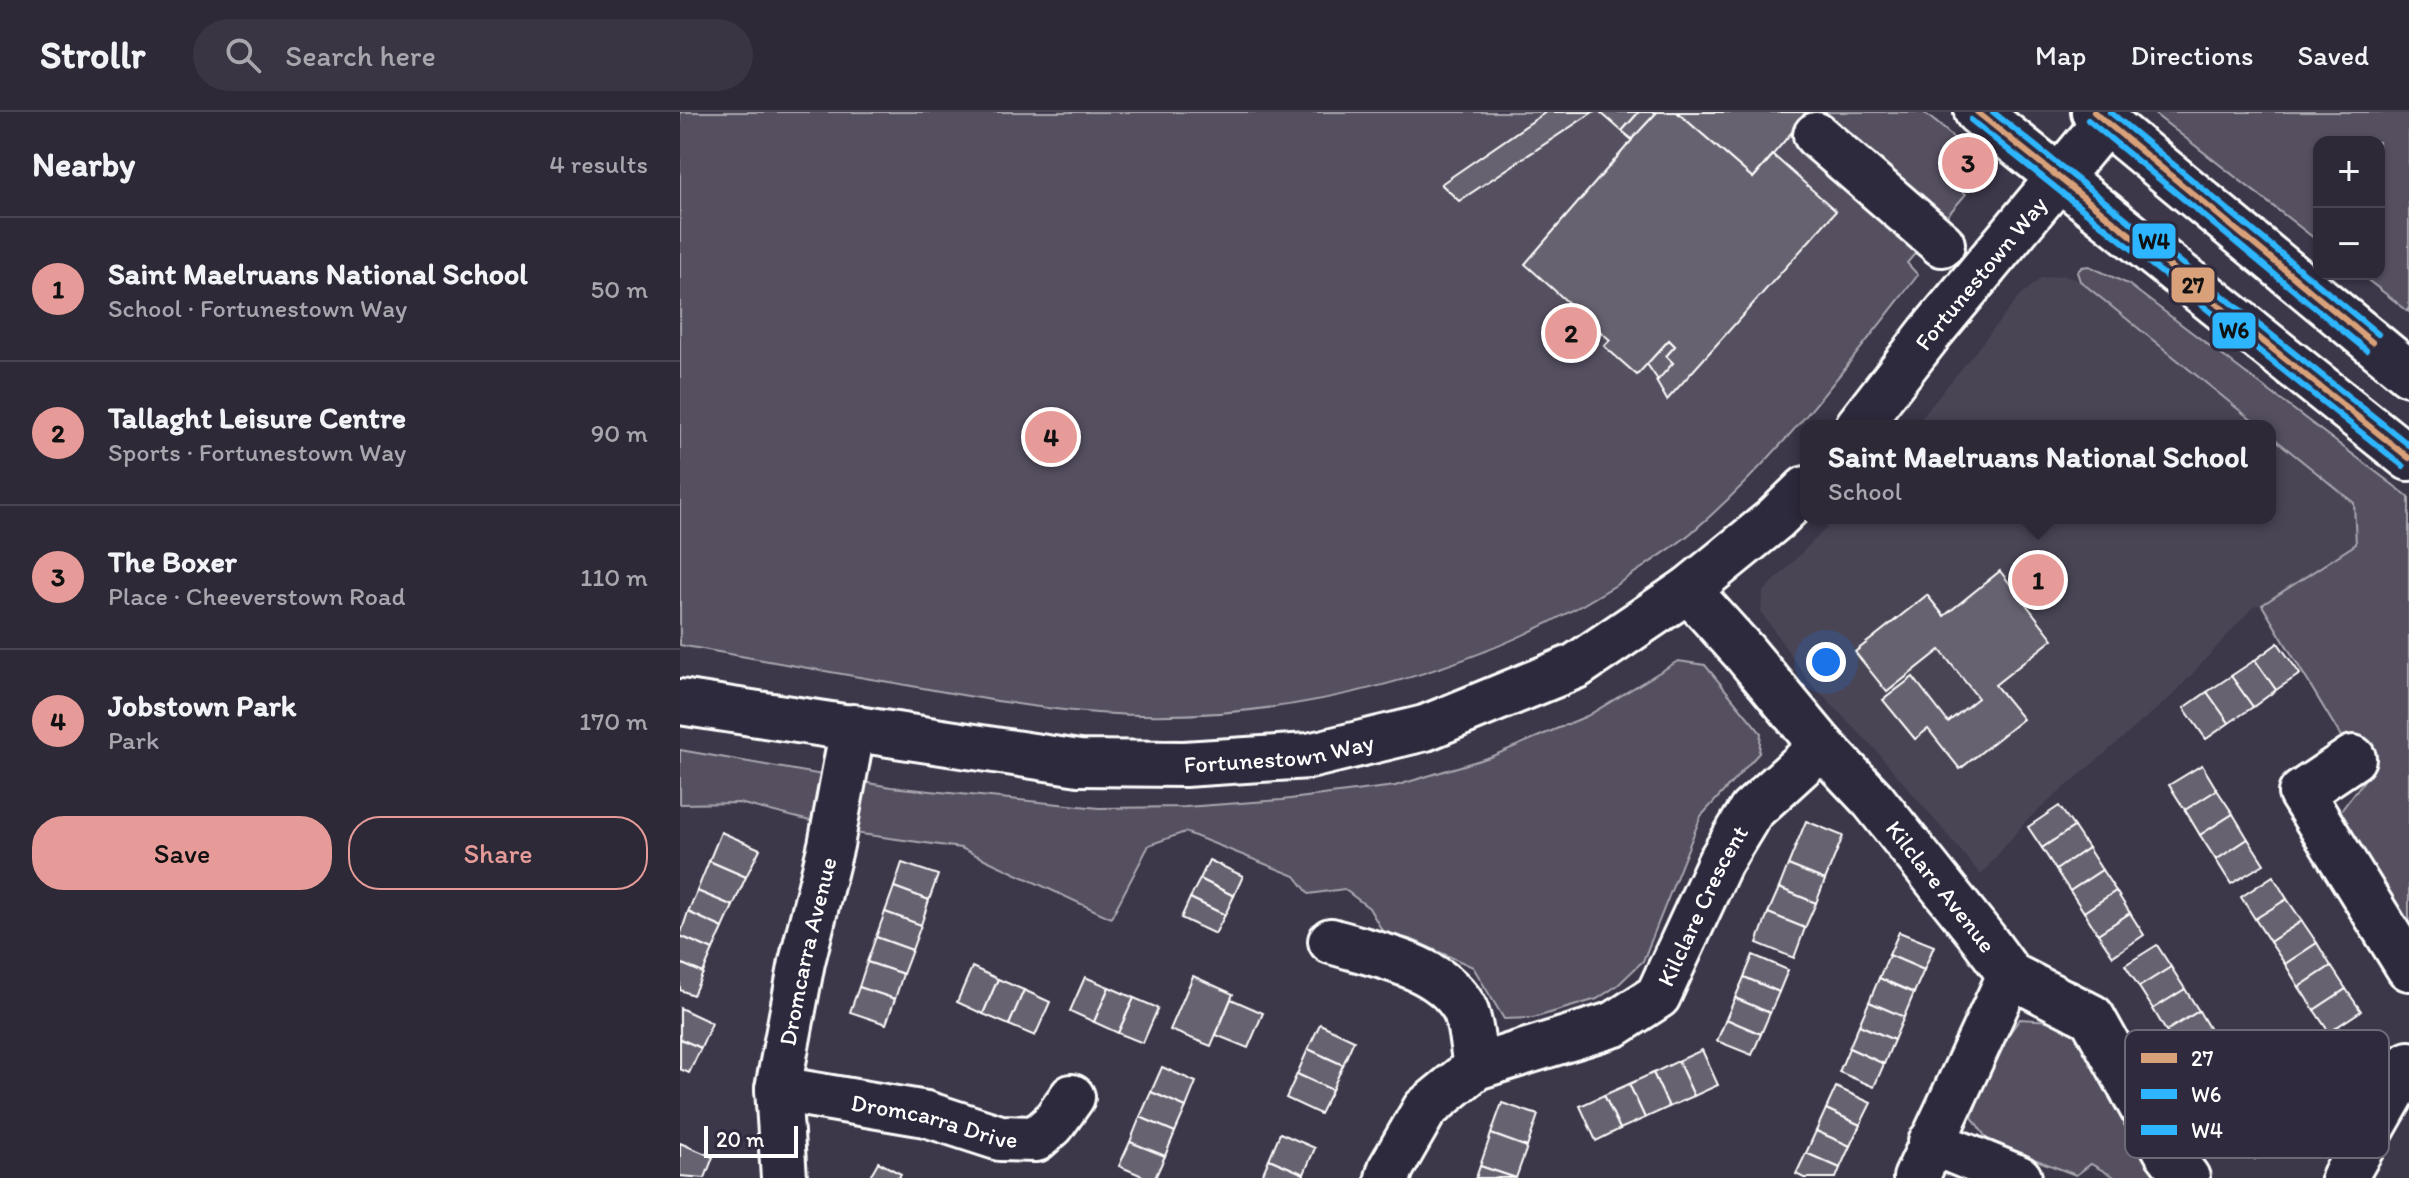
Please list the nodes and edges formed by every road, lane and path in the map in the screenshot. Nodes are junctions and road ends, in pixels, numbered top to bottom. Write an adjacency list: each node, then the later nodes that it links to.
1 (1977, 112): 4 (street)
2 (2100, 117): 4 (street, Fortunestown Way); 6 (street)
3 (1816, 135): 5 (street)
4 (2058, 180): 7 (street, Fortunestown Way); 8 (street)
5 (1942, 244)
6 (2409, 373)
7 (1863, 420)
8 (2409, 458)
9 (1800, 495): 10 (street, Fortunestown Way)
10 (1688, 590): 12 (street, Fortunestown Way); 13 (street, Kilclare Avenue)
11 (680, 702): 12 (street, Fortunestown Way)
12 (853, 727): 21 (street, Dromcarra Avenue)
13 (1822, 746): 17 (street, Kilclare Avenue); 19 (street, Kilclare Crescent)
14 (2353, 758): 16 (street)
15 (1331, 941): 19 (street)
16 (2409, 968)
17 (2010, 975): 20 (street, Kilclare Avenue); 26 (street)
18 (2409, 1064): 23 (street)
19 (1476, 1067): 28 (street, Kilclare Crescent)
20 (2125, 1076)
21 (778, 1089): 22 (street, Dromcarra Drive); 27 (street, Dromcarra Avenue)
22 (1072, 1097)
23 (2389, 1099)
24 (2172, 1158): 30 (street, Kilclare Avenue)
25 (2355, 1158): 31 (street)
26 (1924, 1160): 29 (street)
27 (784, 1178)
28 (1388, 1178)
29 (2019, 1178)
30 (2187, 1178)
31 (2344, 1178)

